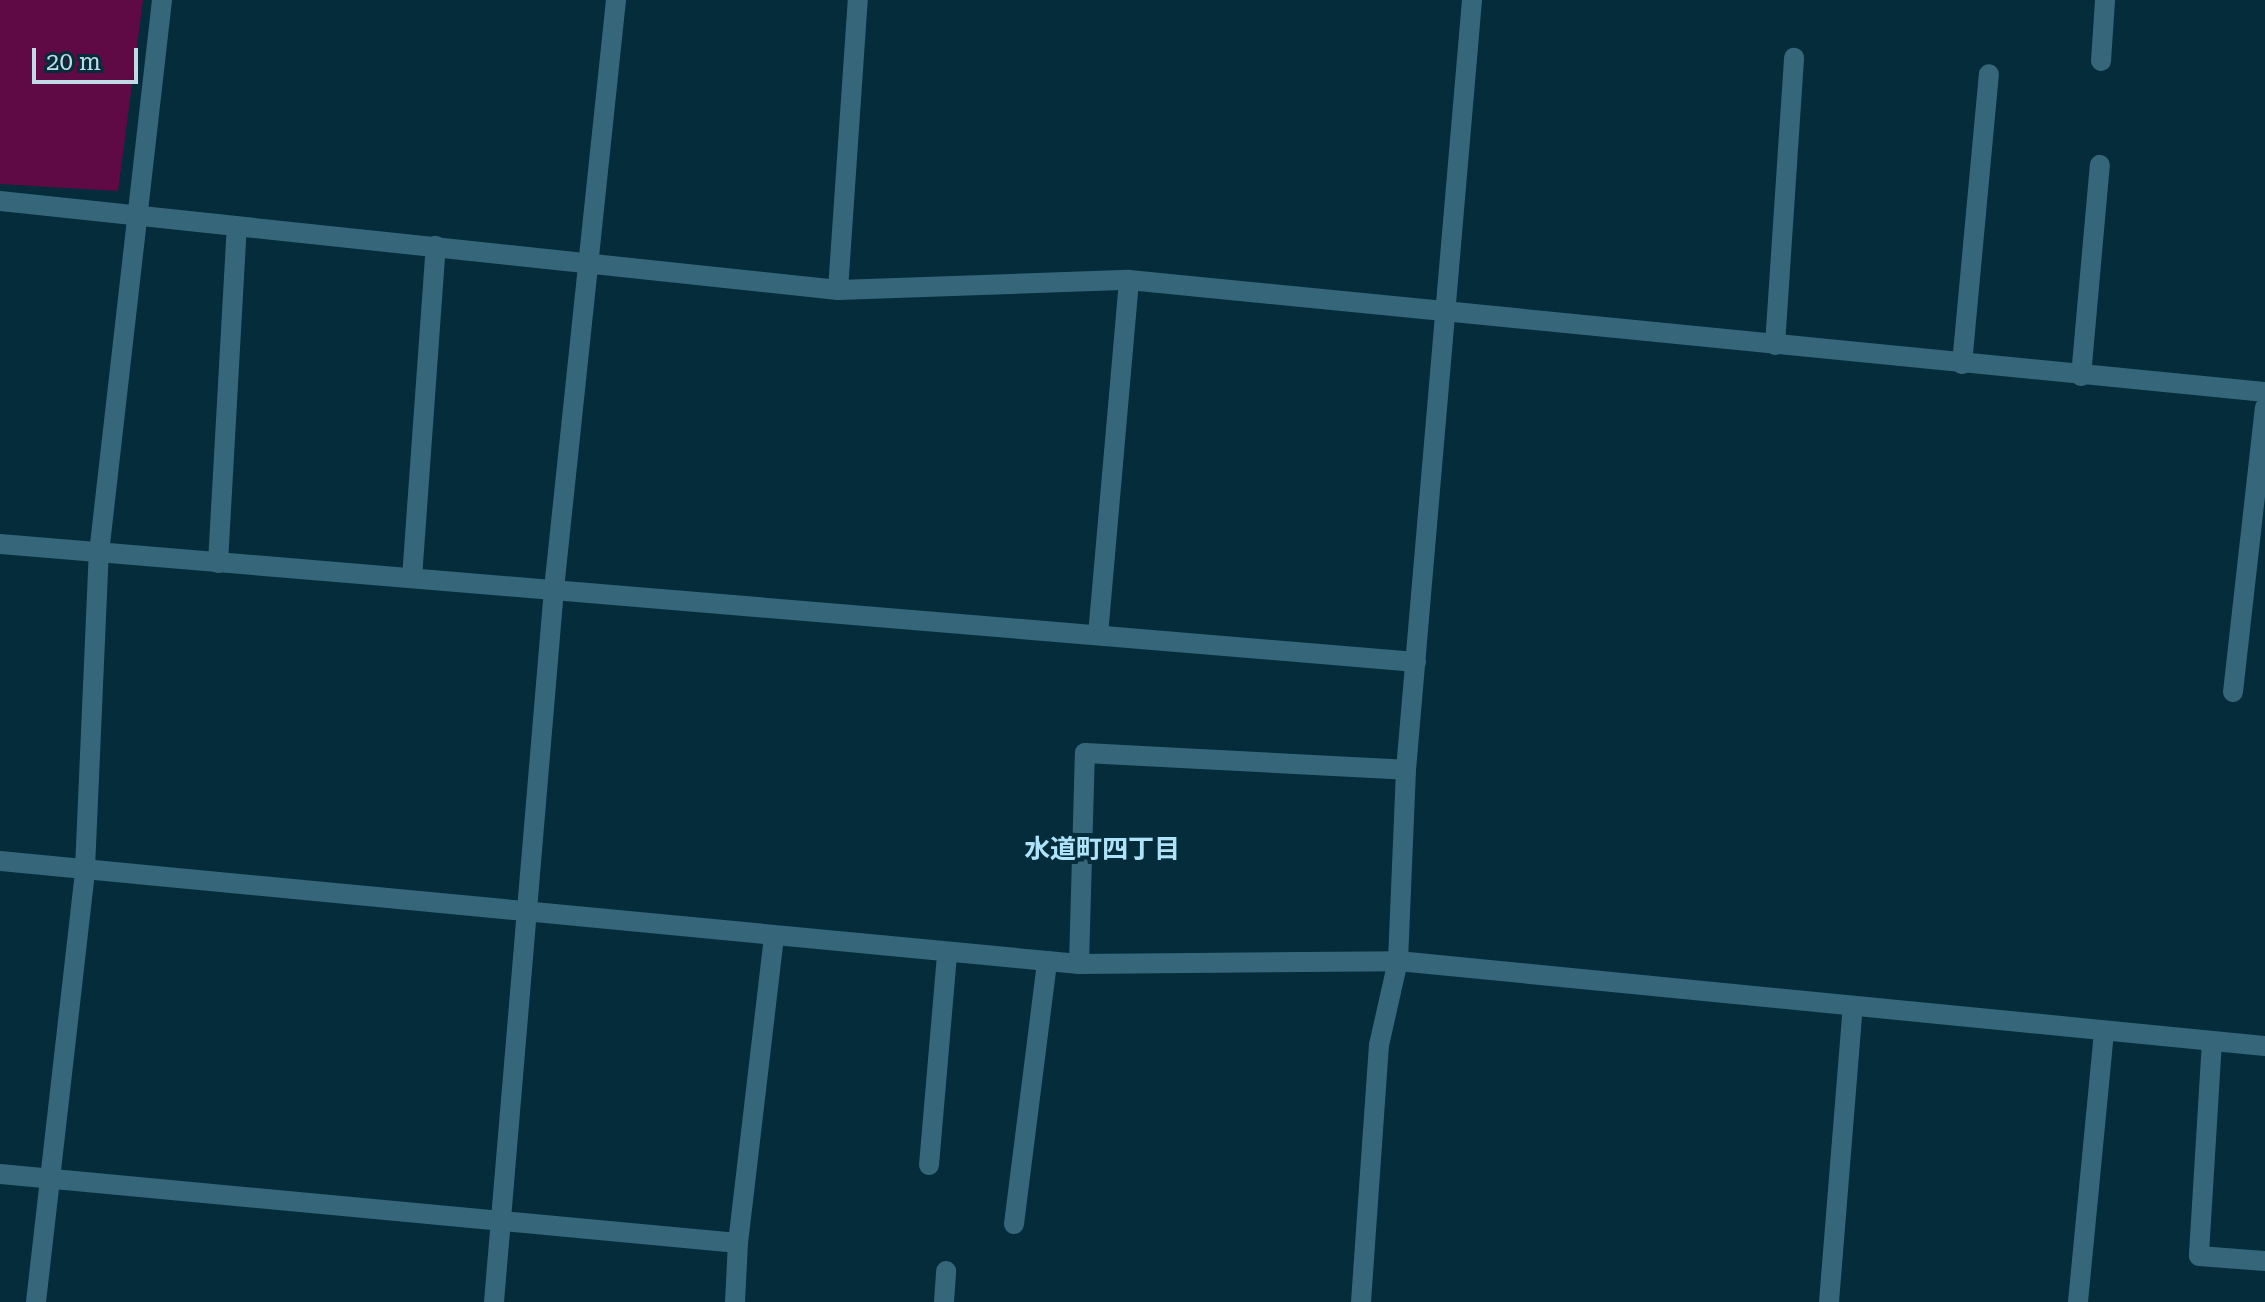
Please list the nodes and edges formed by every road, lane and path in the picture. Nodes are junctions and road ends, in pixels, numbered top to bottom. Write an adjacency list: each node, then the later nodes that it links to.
1 (162, 0): 11 (street)
2 (616, 0): 14 (street)
3 (858, 0): 16 (street)
4 (1472, 0): 17 (street)
5 (2105, 0): 7 (street)
6 (1794, 58): 18 (street)
7 (2101, 61)
8 (1989, 74): 19 (street)
9 (2100, 165): 20 (street)
10 (0, 201): 11 (street)
11 (136, 218): 12 (street); 24 (street)
12 (237, 227): 13 (street); 25 (street)
13 (436, 246): 14 (street); 26 (street)
14 (591, 260): 16 (street); 27 (street)
15 (1129, 280): 16 (street); 17 (street); 28 (street)
16 (838, 290)
17 (1448, 313): 18 (street); 29 (street)
18 (1775, 345): 19 (street)
19 (1962, 364): 20 (street)
20 (2081, 376): 21 (street)
21 (2265, 392)
22 (2265, 408): 30 (street)
23 (0, 544): 24 (street)
24 (99, 553): 25 (street); 33 (street)
25 (218, 563): 26 (street)
26 (412, 578): 27 (street)
27 (554, 589): 28 (street); 34 (street)
28 (1098, 635): 29 (street)
29 (1416, 662): 31 (street)
30 (2233, 692)
31 (1406, 770): 38 (street); 39 (street)
32 (0, 861): 33 (street)
33 (85, 869): 34 (street); 46 (street)
34 (525, 912): 35 (street); 47 (street)
35 (774, 936): 36 (street); 49 (street)
36 (947, 953): 37 (street); 44 (street)
37 (1047, 961): 39 (street); 48 (street)
38 (1398, 961): 39 (street); 40 (street); 56 (street)
39 (1079, 964)
40 (1853, 1006): 41 (street); 57 (street)
41 (2104, 1031): 42 (street); 58 (street)
42 (2212, 1041): 43 (street); 50 (street)
43 (2265, 1046)
44 (929, 1165)
45 (0, 1174): 46 (street)
46 (50, 1179): 47 (street); 52 (street)
47 (500, 1224): 49 (street); 53 (street)
48 (1014, 1224)
49 (738, 1243): 54 (street)
50 (2265, 1261)
51 (946, 1271): 55 (street)
52 (36, 1302)
53 (494, 1302)
54 (735, 1302)
55 (944, 1302)
56 (1361, 1302)
57 (1829, 1302)
58 (2078, 1302)

